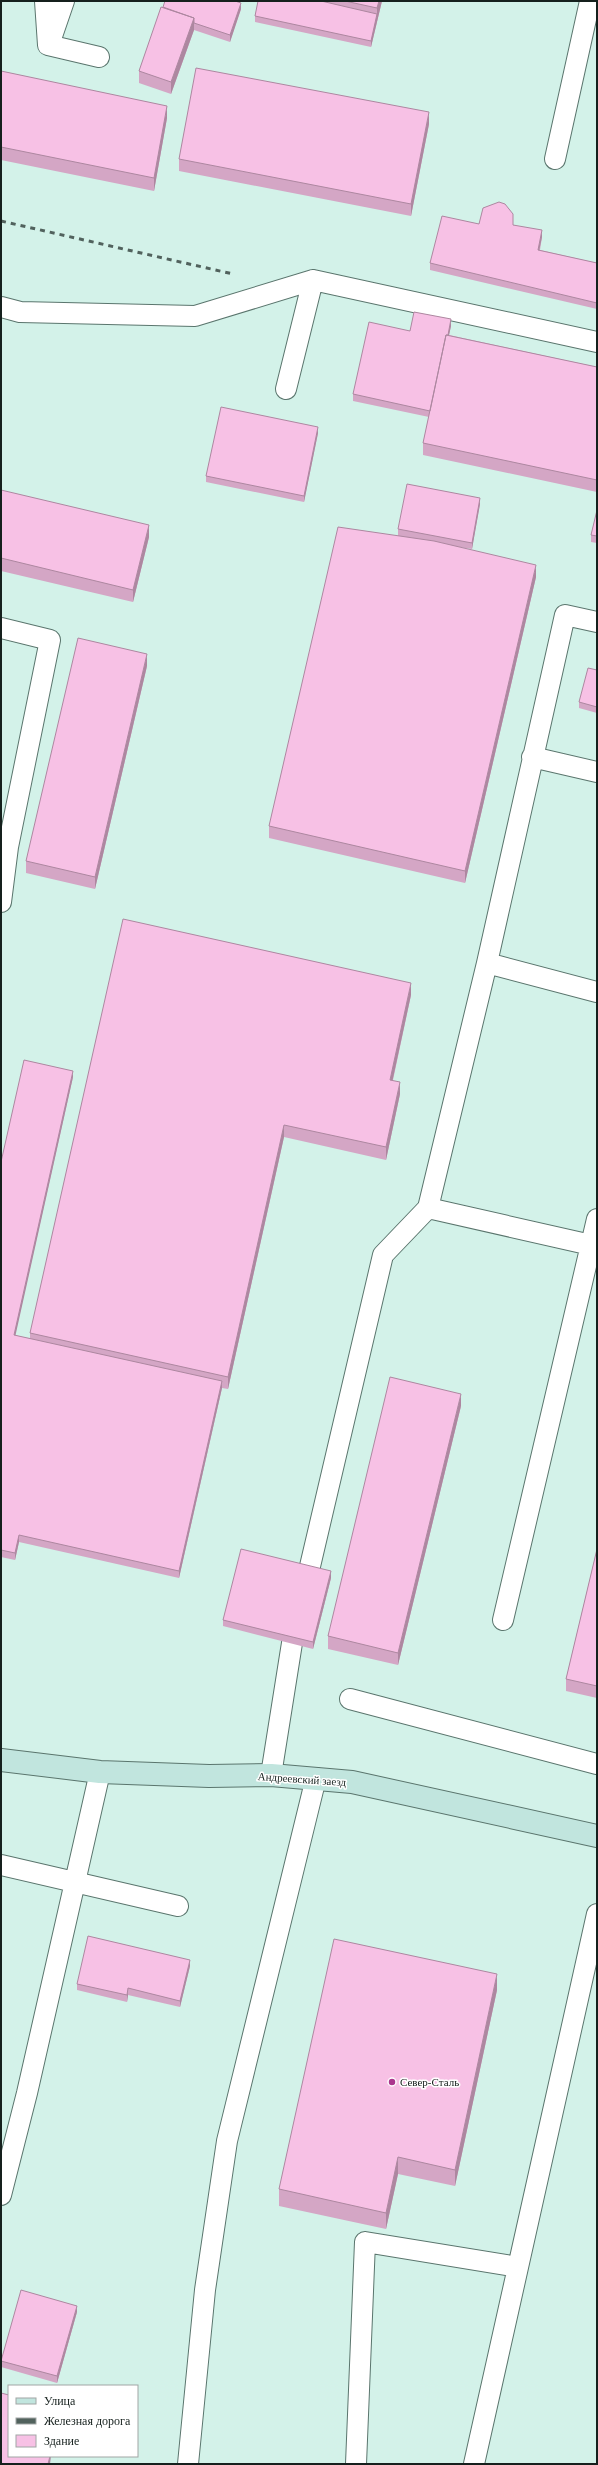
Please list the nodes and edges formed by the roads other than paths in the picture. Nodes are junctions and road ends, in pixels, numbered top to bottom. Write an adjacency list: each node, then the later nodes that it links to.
1 (45, 1): 4 (lane)
2 (64, 1): 4 (lane)
3 (590, 1): 6 (lane)
4 (48, 45): 5 (lane)
5 (100, 57)
6 (555, 159)
7 (313, 280): 8 (lane); 9 (lane); 10 (lane)
8 (1, 307)
9 (597, 342)
10 (286, 388)
11 (597, 622): 13 (lane)
12 (1, 628): 15 (lane)
13 (532, 757): 14 (lane); 16 (lane)
14 (597, 772)
15 (1, 902)
16 (487, 963): 17 (lane); 18 (lane)
17 (597, 992)
18 (428, 1208): 20 (lane); 26 (lane)
19 (597, 1219): 20 (lane)
20 (591, 1245): 21 (lane)
21 (503, 1620)
22 (350, 1699): 24 (lane)
23 (1, 1760): 25 (street, Андреевский заезд)
24 (597, 1764)
25 (100, 1772): 26 (street, Андреевский заезд); 30 (lane)
26 (271, 1775): 27 (street, Андреевский заезд)
27 (316, 1778): 28 (street, Андреевский заезд); 35 (lane)
28 (597, 1836)
29 (1, 1865): 30 (lane)
30 (74, 1882): 31 (lane); 33 (lane)
31 (178, 1906)
32 (597, 1914): 34 (lane)
33 (1, 2195)
34 (518, 2267): 36 (lane); 37 (lane)
35 (188, 2464)
36 (356, 2464)
37 (474, 2464)

